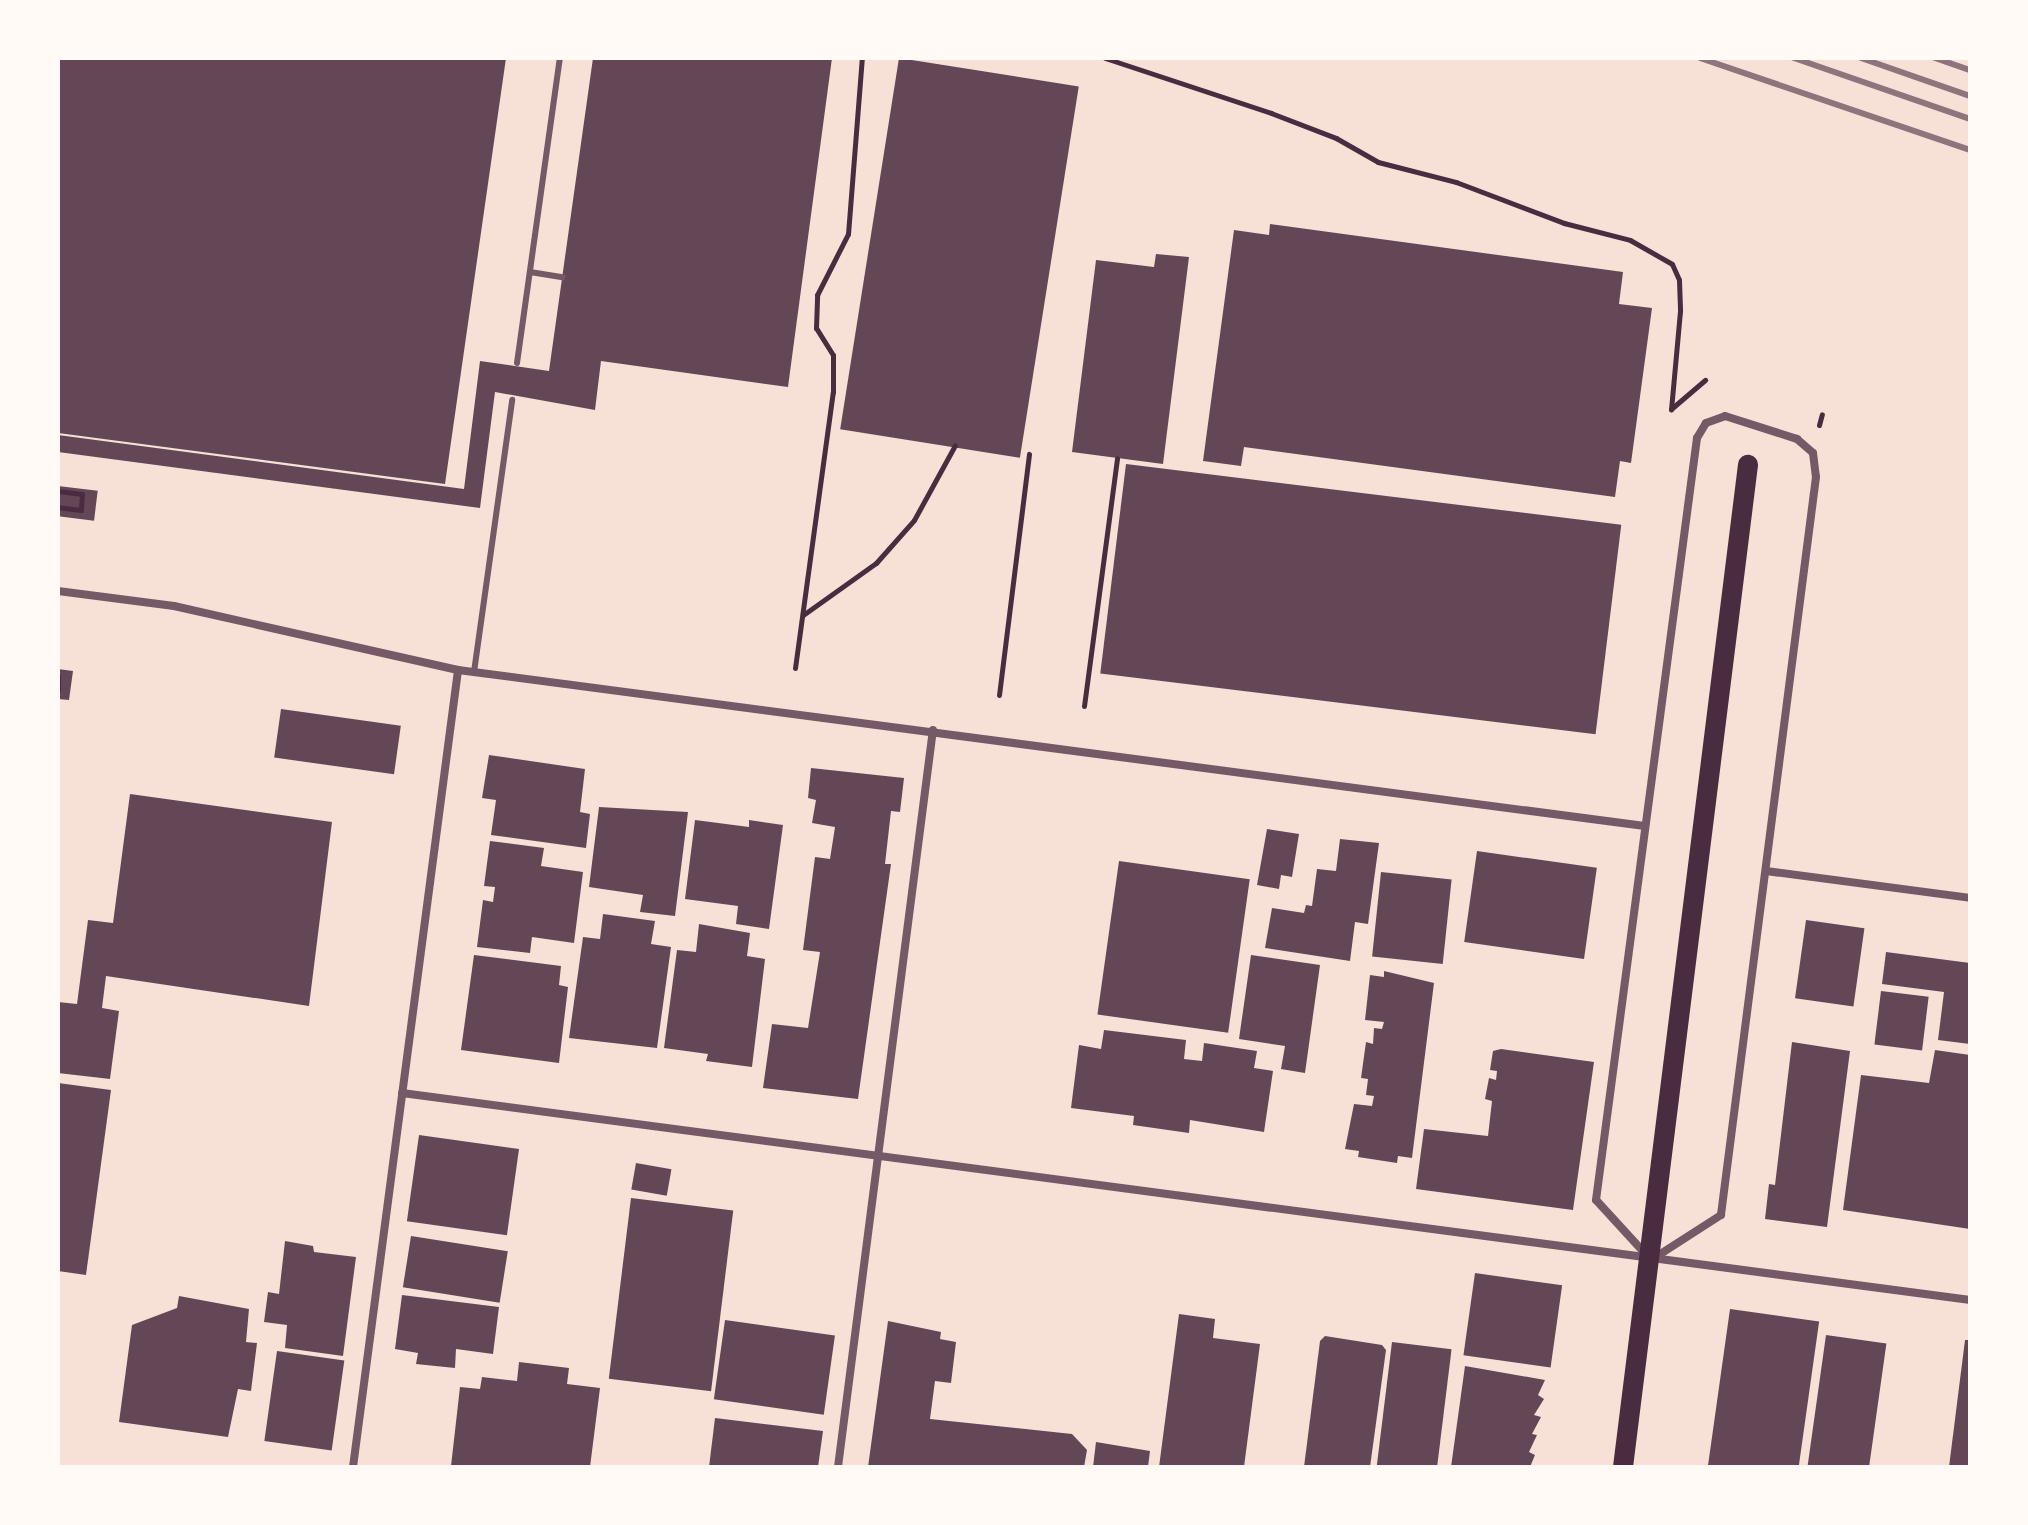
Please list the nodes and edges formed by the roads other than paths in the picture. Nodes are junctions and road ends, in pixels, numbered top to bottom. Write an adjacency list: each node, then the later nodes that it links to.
1 (560, 58): 2 (lane)
2 (530, 272): 3 (lane); 4 (lane)
3 (563, 277)
4 (517, 363)
5 (512, 400): 9 (lane)
6 (1748, 465): 16 (main road)
7 (58, 591): 8 (street)
8 (458, 670): 9 (street); 14 (street)
9 (474, 672): 10 (street)
10 (933, 730): 11 (street); 15 (street)
11 (1645, 826): 12 (street); 16 (street)
12 (1766, 871): 13 (street); 16 (street)
13 (1970, 898)
14 (402, 1093): 15 (street); 18 (street)
15 (877, 1157): 16 (street); 19 (street)
16 (1651, 1260): 17 (street); 20 (main road)
17 (1970, 1300)
18 (353, 1467)
19 (838, 1467)
20 (1623, 1467)

